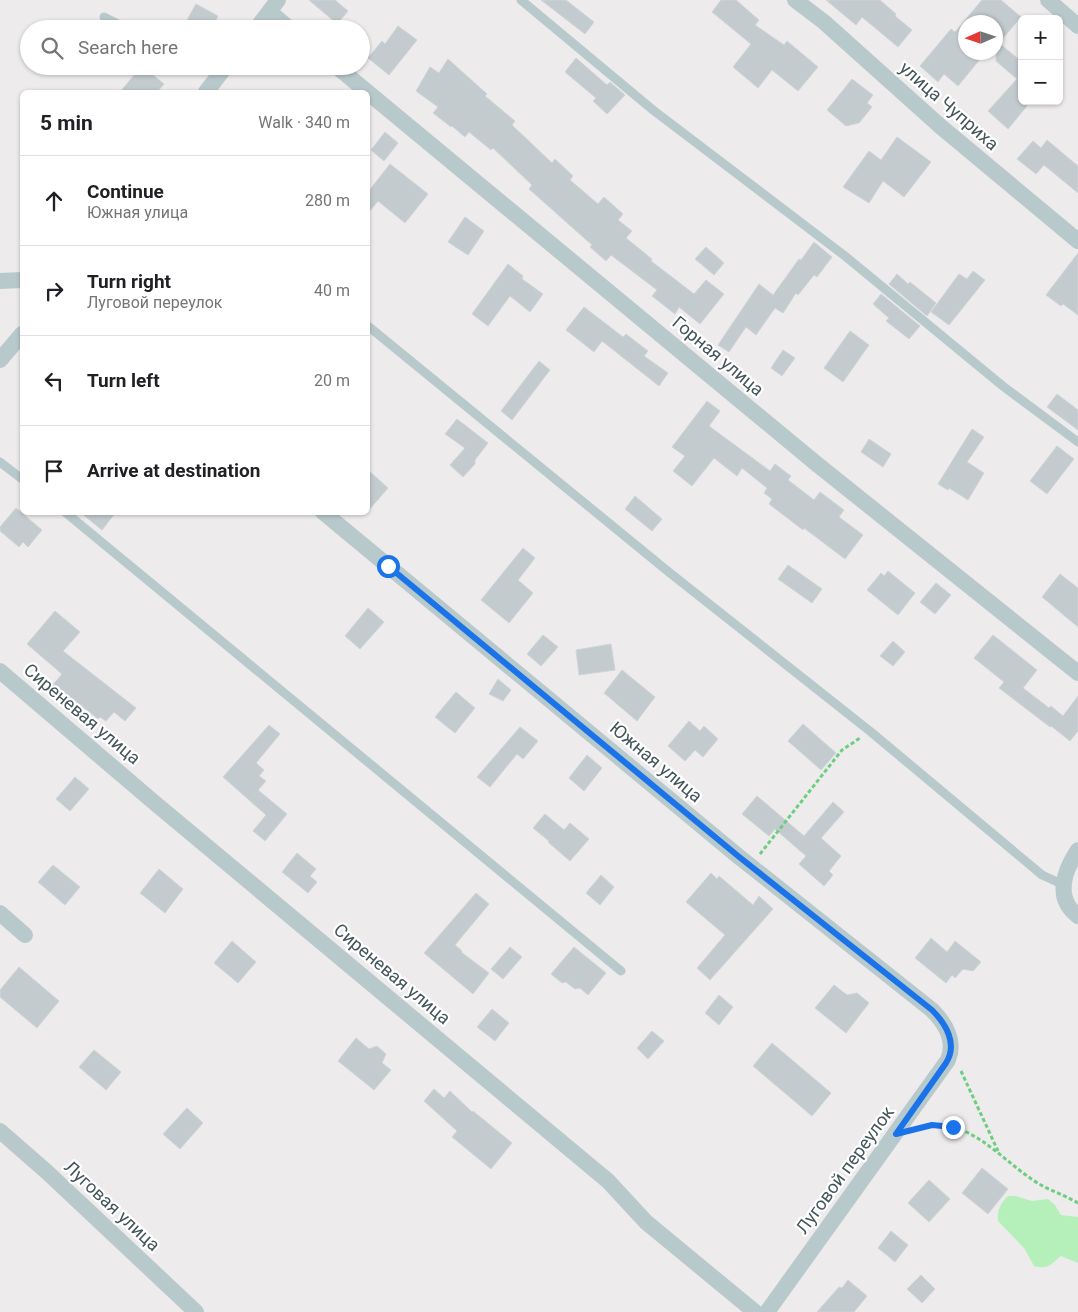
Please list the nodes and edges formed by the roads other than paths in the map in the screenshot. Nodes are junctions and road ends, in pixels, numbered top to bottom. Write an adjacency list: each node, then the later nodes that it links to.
1 (521, 0): 21 (lane)
2 (795, 0): 15 (street, улица Чуприха)
3 (1048, 0): 9 (street)
4 (274, 6): 7 (street); 8 (street)
5 (104, 17): 6 (lane)
6 (110, 20)
7 (263, 20)
8 (284, 20)
9 (1078, 26)
10 (220, 75): 12 (street)
11 (347, 75): 13 (street, Горная улица)
12 (208, 90)
13 (365, 90)
14 (370, 94): 27 (street, Горная улица)
15 (1078, 241)
16 (20, 280): 17 (street)
17 (0, 281)
18 (370, 328): 29 (lane)
19 (20, 336): 20 (street)
20 (0, 360)
21 (1078, 442)
22 (0, 462): 23 (lane)
23 (20, 478)
24 (69, 515): 33 (lane)
25 (327, 515): 34 (street, Южная улица)
26 (0, 671): 37 (street, Сиреневая улица)
27 (1078, 672)
28 (1078, 850): 29 (street)
29 (1064, 885): 31 (street)
30 (0, 913): 32 (street)
31 (1078, 916)
32 (25, 935)
33 (621, 971)
34 (951, 1050): 38 (street, Луговой переулок)
35 (0, 1131): 36 (street, Луговая улица)
36 (196, 1312)
37 (755, 1312)
38 (767, 1312)

